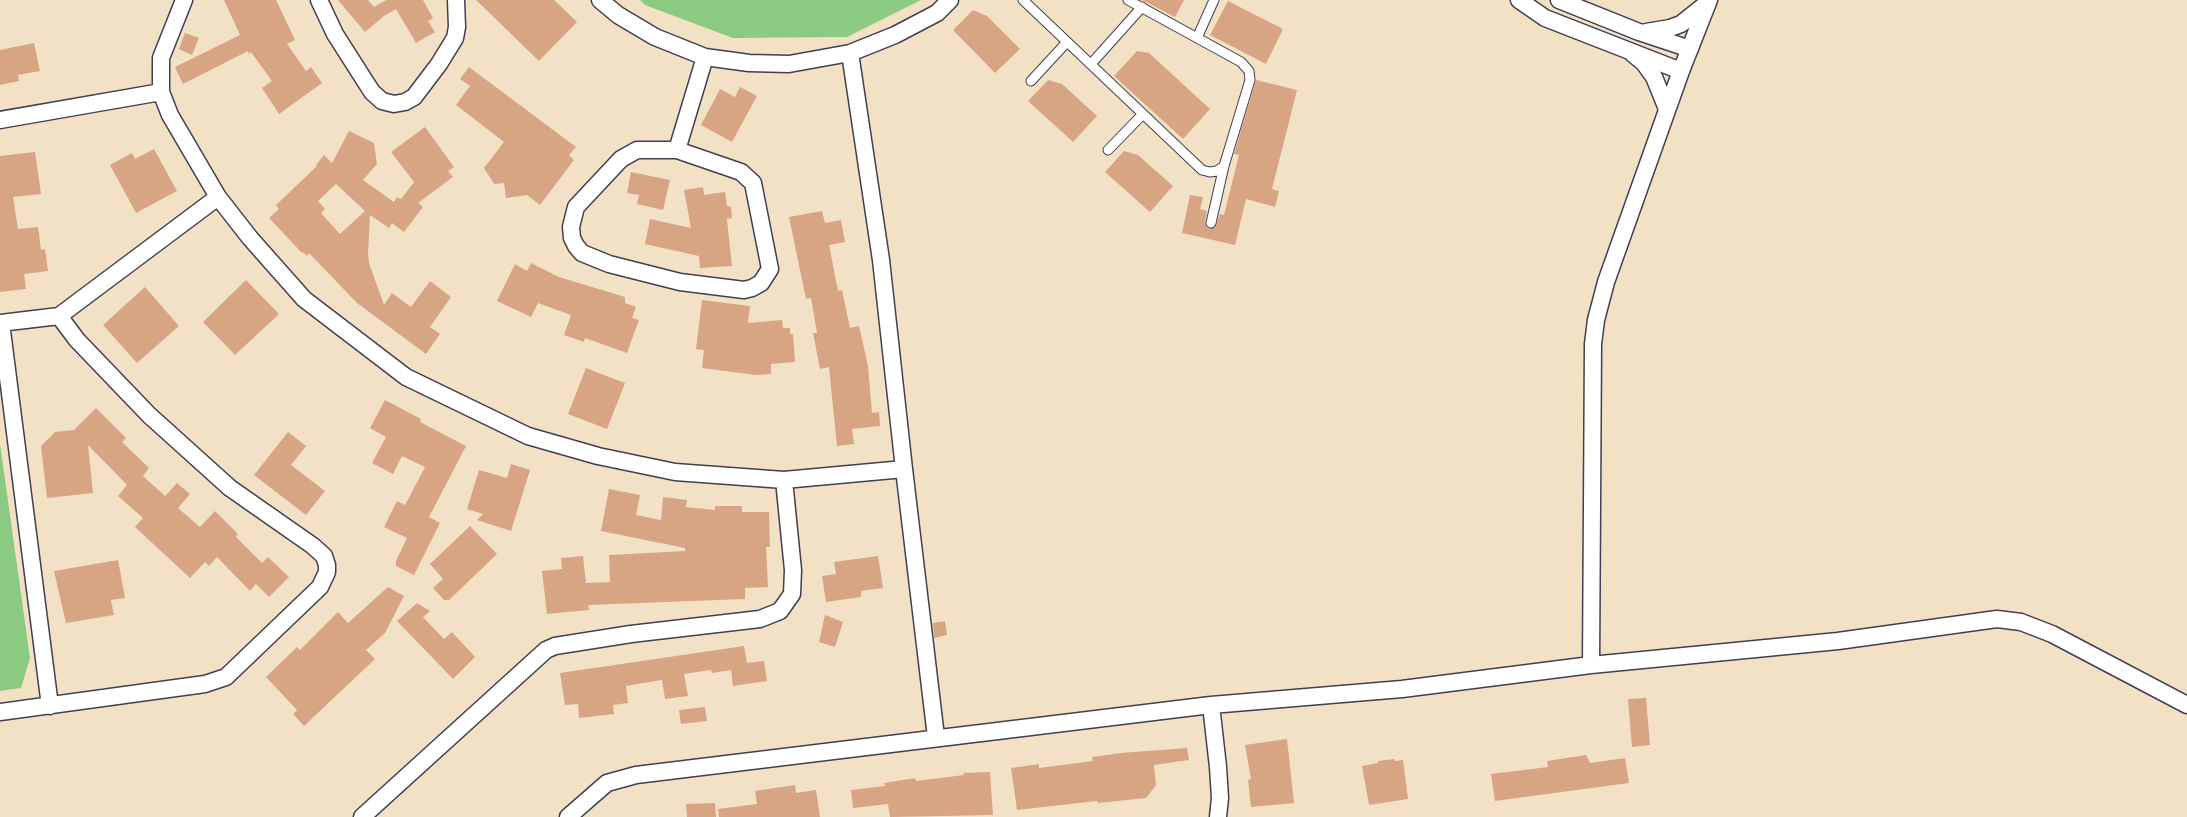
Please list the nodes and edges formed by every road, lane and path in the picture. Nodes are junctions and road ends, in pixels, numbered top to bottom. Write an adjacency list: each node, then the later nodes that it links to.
1 (184, 0): 23 (street)
2 (319, 0): 3 (street)
3 (456, 0)
4 (600, 0): 19 (street)
5 (950, 0): 18 (street)
6 (1023, 0): 15 (lane)
7 (1128, 0): 12 (lane)
8 (1214, 0): 14 (lane)
9 (1519, 0): 16 (street)
10 (1559, 0): 13 (street)
11 (1708, 1): 13 (street); 17 (street)
12 (1142, 8): 14 (lane); 20 (lane)
13 (1639, 32): 17 (street)
14 (1197, 38): 29 (lane)
15 (1067, 42): 20 (lane); 22 (lane)
16 (1626, 48): 21 (street); 24 (street)
17 (1690, 49): 21 (street)
18 (850, 53): 19 (street); 34 (street)
19 (704, 57): 27 (street)
20 (1090, 64): 25 (lane)
21 (1681, 71): 24 (street)
22 (1031, 80)
23 (161, 92): 26 (street); 30 (street)
24 (1668, 109): 36 (street)
25 (1143, 114): 28 (lane); 29 (lane)
26 (0, 120)
27 (677, 150): 27 (street)
28 (1108, 150)
29 (1224, 166): 31 (lane)
30 (218, 197): 32 (street); 35 (street)
31 (1211, 223)
32 (58, 316): 33 (street); 39 (street)
33 (1, 323): 39 (street)
34 (904, 470): 35 (street); 41 (street)
35 (784, 480): 42 (street)
36 (1591, 665): 37 (street); 38 (street)
37 (1211, 705): 41 (street); 44 (street)
38 (2187, 705)
39 (50, 706): 40 (street)
40 (0, 712)
41 (936, 738): 43 (street)
42 (362, 817)
43 (568, 817)
44 (1218, 817)

